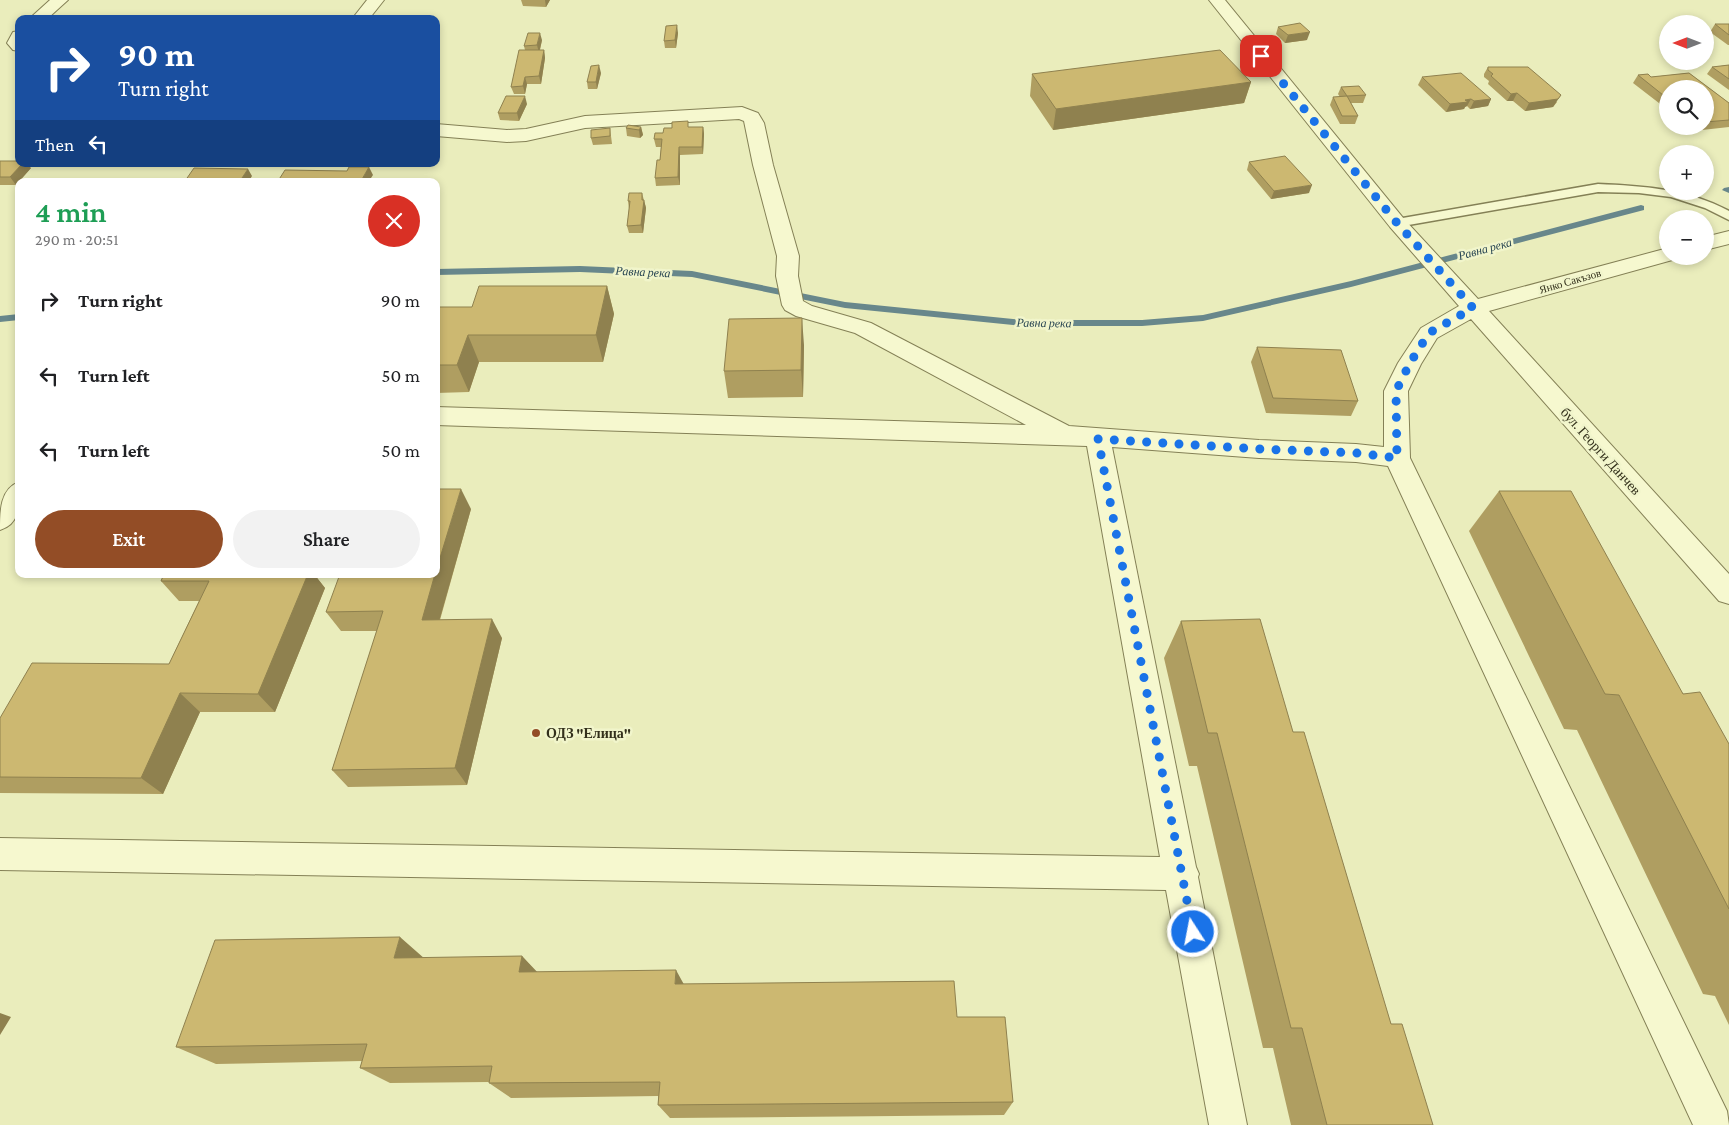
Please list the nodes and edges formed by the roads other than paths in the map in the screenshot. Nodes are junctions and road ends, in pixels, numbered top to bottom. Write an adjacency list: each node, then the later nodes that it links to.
1 (60, 0): 4 (street)
2 (376, 0): 5 (street)
3 (1217, 0): 8 (street, бул. Георги Данчев)
4 (42, 15)
5 (363, 15)
6 (440, 130): 14 (street)
7 (1729, 216): 8 (lane)
8 (1397, 223): 12 (street, бул. Георги Данчев)
9 (1729, 237): 10 (street)
10 (1714, 241)
11 (1659, 256): 12 (street, Янко Сакъзов)
12 (1473, 308): 16 (street, Янко Сакъзов); 19 (street, бул. Георги Данчев)
13 (440, 416): 14 (street)
14 (1066, 435): 15 (street)
15 (1098, 439): 16 (street); 21 (street)
16 (1397, 458): 23 (street)
17 (15, 498): 18 (street)
18 (0, 520)
19 (1729, 593)
20 (0, 854): 21 (street)
21 (1182, 874): 22 (street)
22 (1228, 1125)
23 (1713, 1125)

